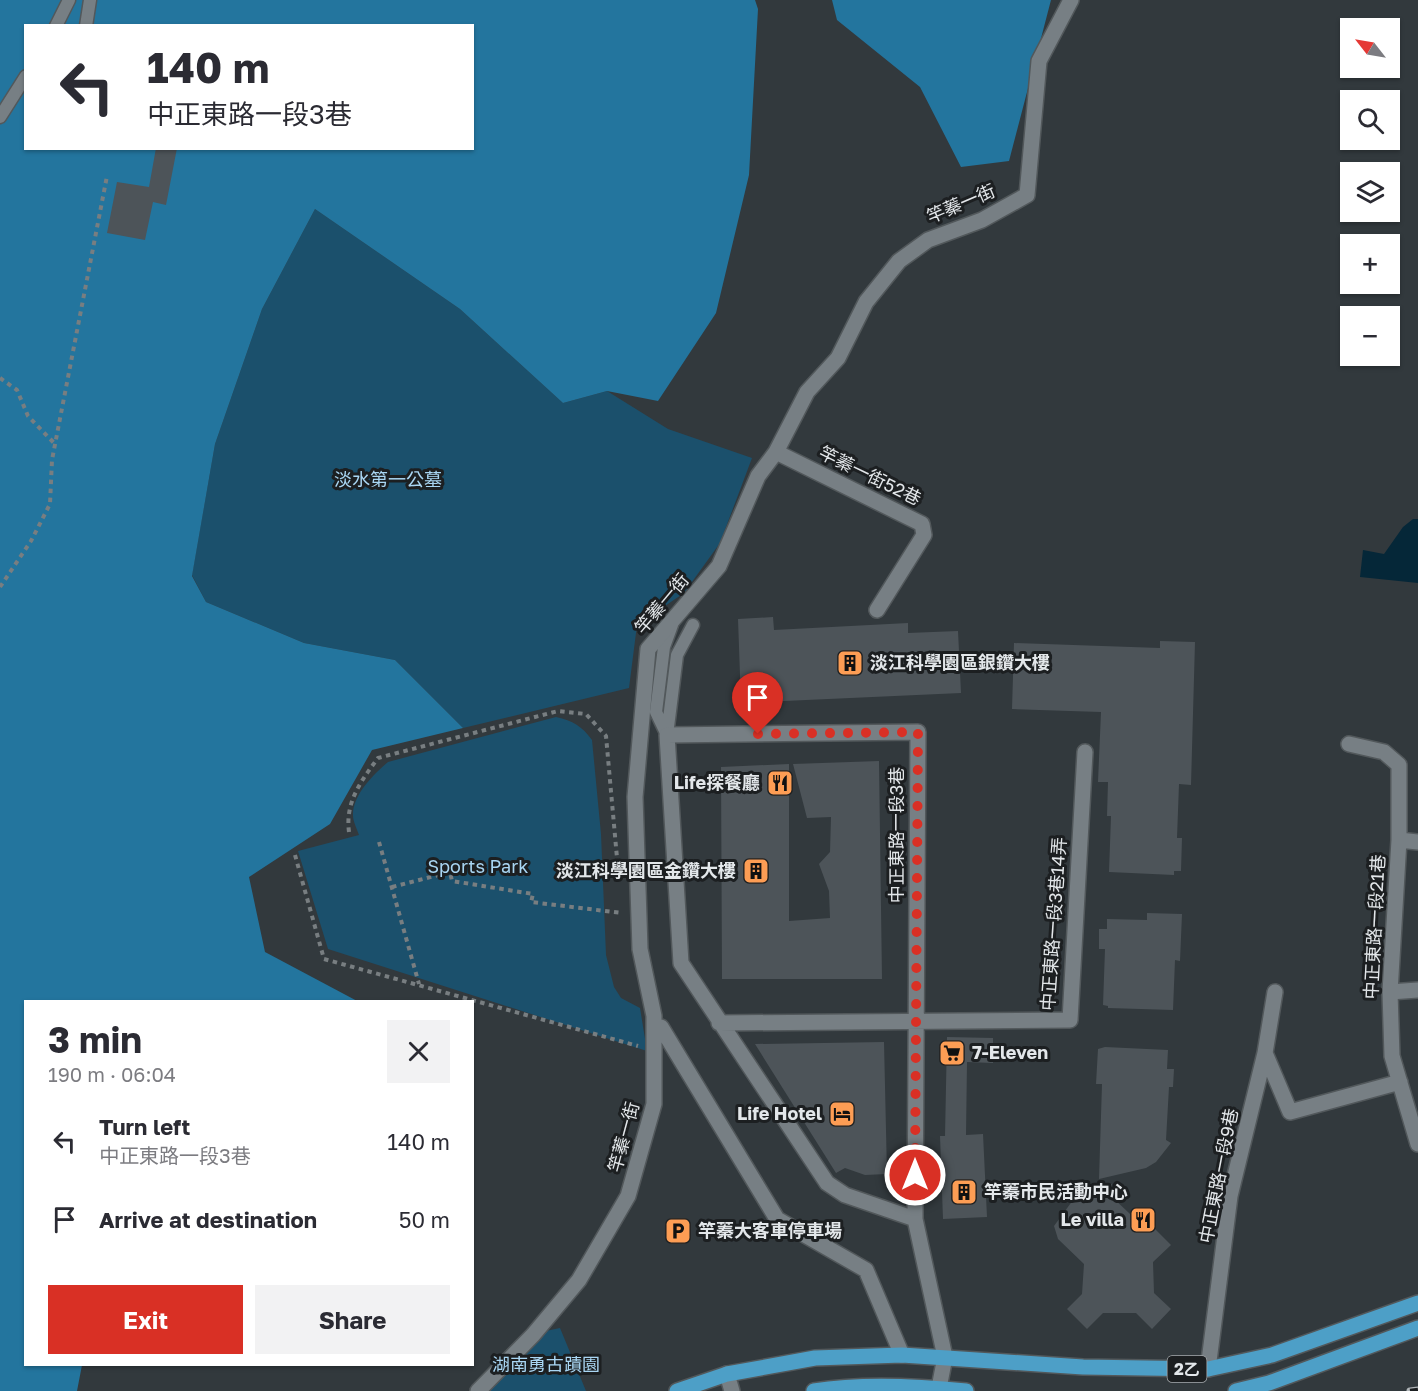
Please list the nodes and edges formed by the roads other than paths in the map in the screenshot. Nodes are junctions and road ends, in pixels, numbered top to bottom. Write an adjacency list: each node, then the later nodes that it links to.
1 (69, 0): 4 (lane)
2 (90, 0): 5 (lane)
3 (1071, 0): 8 (street, 竿蓁一街)
4 (57, 24)
5 (86, 24)
6 (24, 79): 7 (lane)
7 (0, 117)
8 (776, 452): 9 (street, 竿蓁一街52巷); 10 (street, 竿蓁一街)
9 (877, 610)
10 (676, 615): 12 (lane); 35 (street, 竿蓁一街)
11 (693, 625): 12 (lane)
12 (667, 735): 20 (street, 中正東路一段3巷); 21 (street)
13 (1349, 744): 15 (street, 中正東路一段21巷)
14 (1085, 752): 20 (street, 中正東路一段3巷14弄)
15 (1399, 840): 16 (street); 19 (street, 中正東路一段21巷)
16 (1418, 842)
17 (1418, 990): 19 (street)
18 (1275, 992): 23 (street, 中正東路一段9巷)
19 (1390, 992): 24 (street, 中正東路一段21巷)
20 (916, 1020): 21 (street); 27 (street, 中正東路一段3巷)
21 (719, 1023): 27 (street)
22 (661, 1027): 30 (street)
23 (1265, 1053): 24 (street); 32 (street, 中正東路一段9巷)
24 (1400, 1082): 25 (street, 中正東路一段21巷)
25 (1413, 1106): 26 (street, 中正東路一段21巷)
26 (1418, 1144)
27 (915, 1219): 31 (street, 中正東路一段3巷)
28 (1418, 1303): 32 (main road, 2乙)
29 (1418, 1328): 40 (main road)
30 (902, 1354): 31 (main road, 2乙); 33 (main road, 2乙)
31 (945, 1357): 32 (main road, 2乙); 34 (street, 中正東路一段3巷)
32 (1208, 1369)
33 (727, 1374): 36 (main road, 2乙); 37 (street)
34 (939, 1388): 38 (main road); 39 (main road)
35 (478, 1391)
36 (677, 1391)
37 (732, 1391)
38 (814, 1391)
39 (966, 1391)
40 (1236, 1391)

